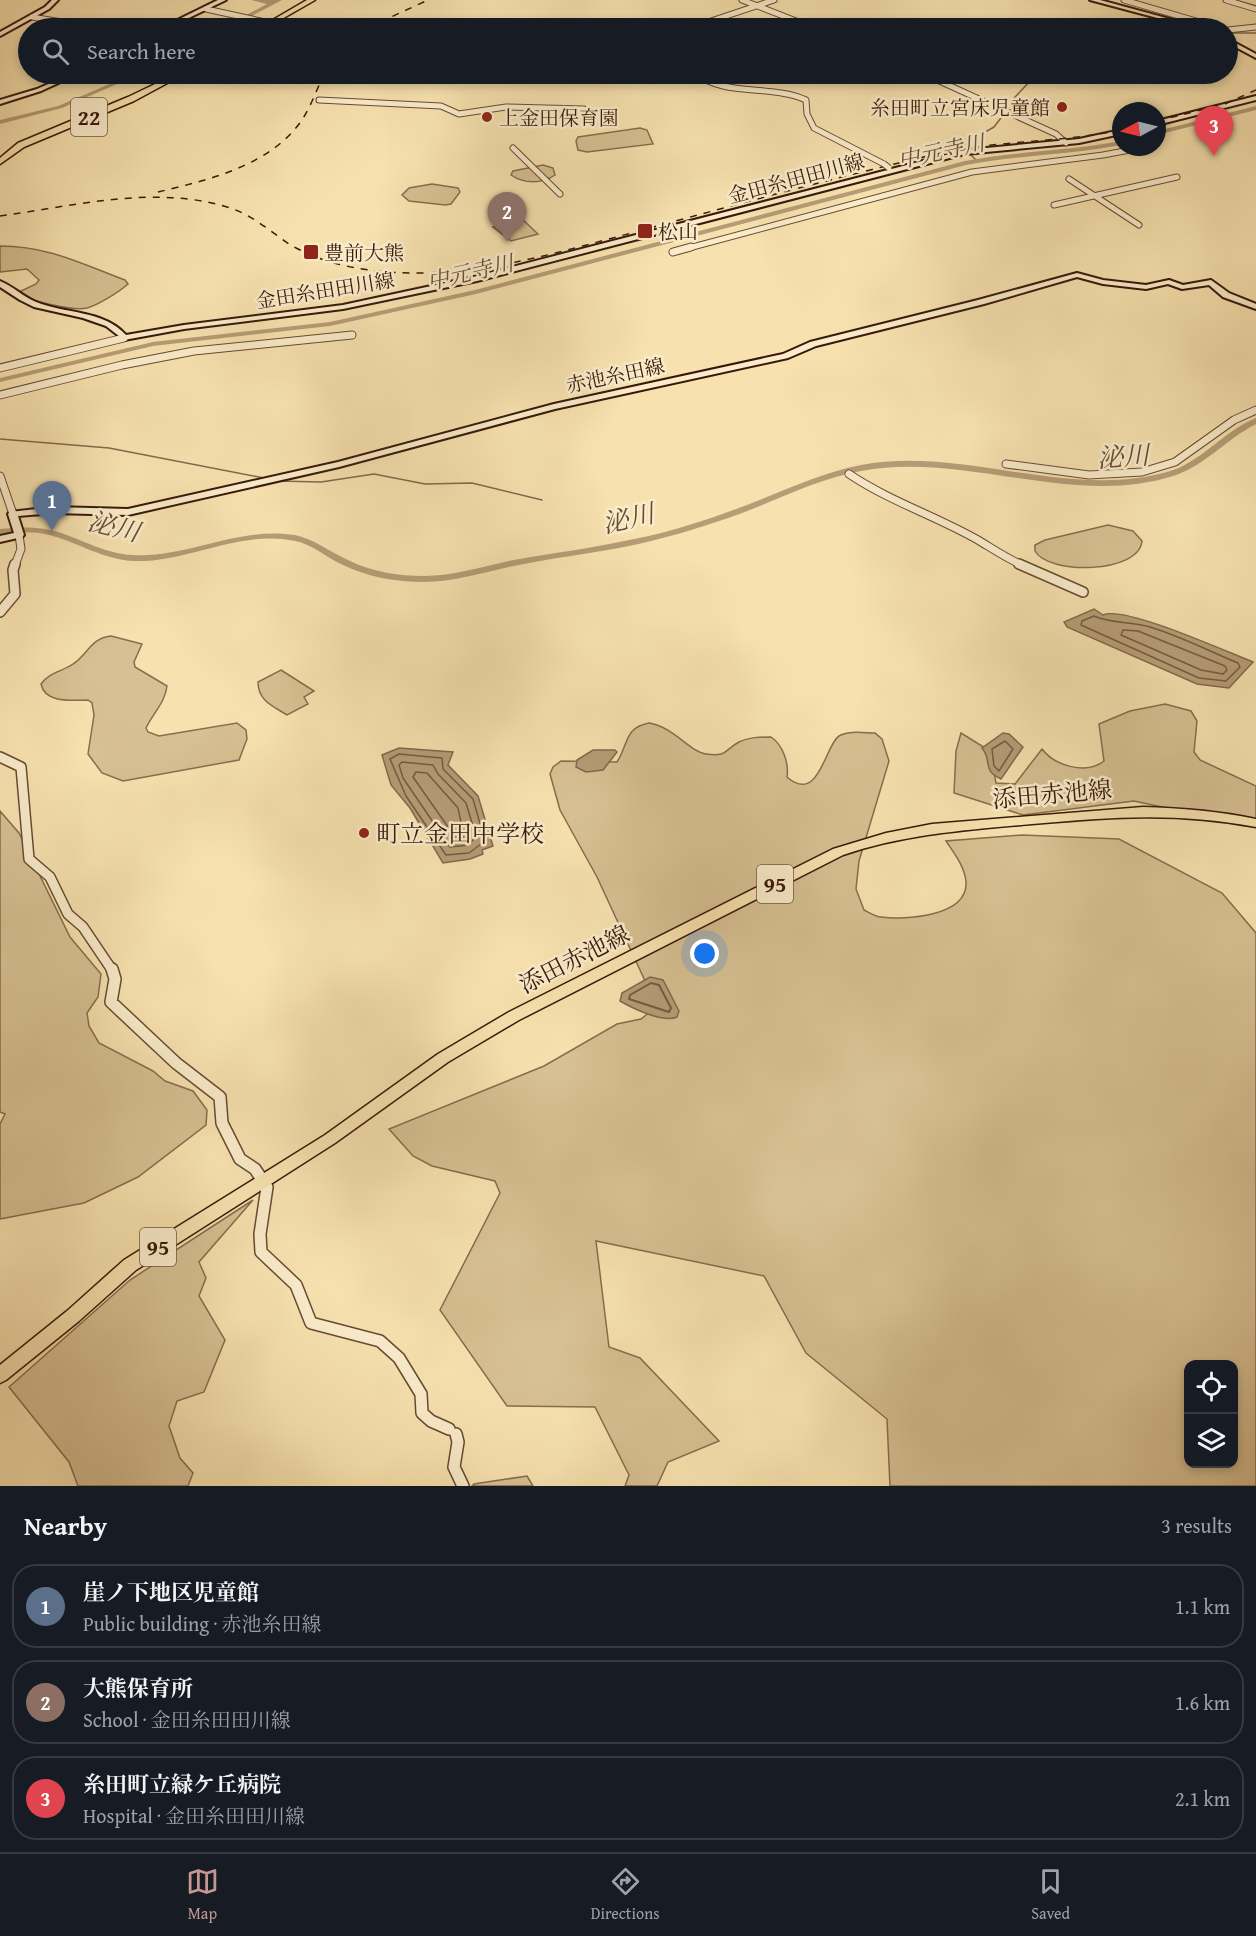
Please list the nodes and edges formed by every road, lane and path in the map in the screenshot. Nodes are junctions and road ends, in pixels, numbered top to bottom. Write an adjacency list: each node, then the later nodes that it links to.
1 (55, 0): 12 (main road)
2 (223, 0): 10 (main road)
3 (312, 0): 16 (main road)
4 (742, 0): 9 (street)
5 (774, 0): 9 (street)
6 (1093, 0): 19 (main road)
7 (1124, 0): 20 (street)
8 (1226, 0): 11 (street)
9 (758, 6): 17 (street); 18 (street)
10 (208, 9): 14 (main road); 15 (street)
11 (1256, 9)
12 (32, 17): 13 (street)
13 (38, 18)
14 (187, 18)
15 (251, 18)
16 (278, 18)
17 (721, 18)
18 (789, 18)
19 (1162, 18)
20 (1183, 18)
21 (18, 24): 24 (main road)
22 (1256, 27): 23 (street)
23 (1238, 29)
24 (0, 34)
25 (1238, 47): 26 (main road)
26 (1256, 56)
27 (52, 84): 33 (main road)
28 (160, 84): 40 (main road, 22)
29 (715, 84): 41 (street)
30 (946, 84): 37 (street)
31 (1256, 98): 35 (main road)
32 (319, 100): 34 (street)
33 (0, 102)
34 (584, 109)
35 (1166, 121)
36 (1112, 134): 37 (main road, 金田糸田田川線)
37 (1066, 142): 41 (main road, 金田糸田田川線)
38 (513, 148): 44 (street)
39 (1112, 155): 48 (street)
40 (0, 162)
41 (888, 167): 52 (main road, 金田糸田田川線)
42 (1177, 177): 45 (street)
43 (1069, 179): 45 (street)
44 (560, 194)
45 (1095, 195): 46 (street); 47 (street)
46 (1054, 205)
47 (1139, 225)
48 (673, 252)
49 (0, 284): 52 (main road)
50 (1256, 307): 59 (main road, 赤池糸田線)
51 (352, 335): 54 (street)
52 (124, 338): 53 (street)
53 (0, 366)
54 (0, 395)
55 (1256, 410): 56 (street)
56 (1006, 464)
57 (849, 474): 61 (street)
58 (0, 476): 59 (street)
59 (17, 526): 60 (main road, 赤池糸田線); 62 (street)
60 (0, 539)
61 (1083, 592)
62 (0, 612)
63 (0, 757): 65 (street)
64 (1256, 823): 65 (main road, 添田赤池線 / 95)
65 (264, 1181): 66 (main road, 添田赤池線 / 95); 67 (street)
66 (0, 1375)
67 (463, 1486)

